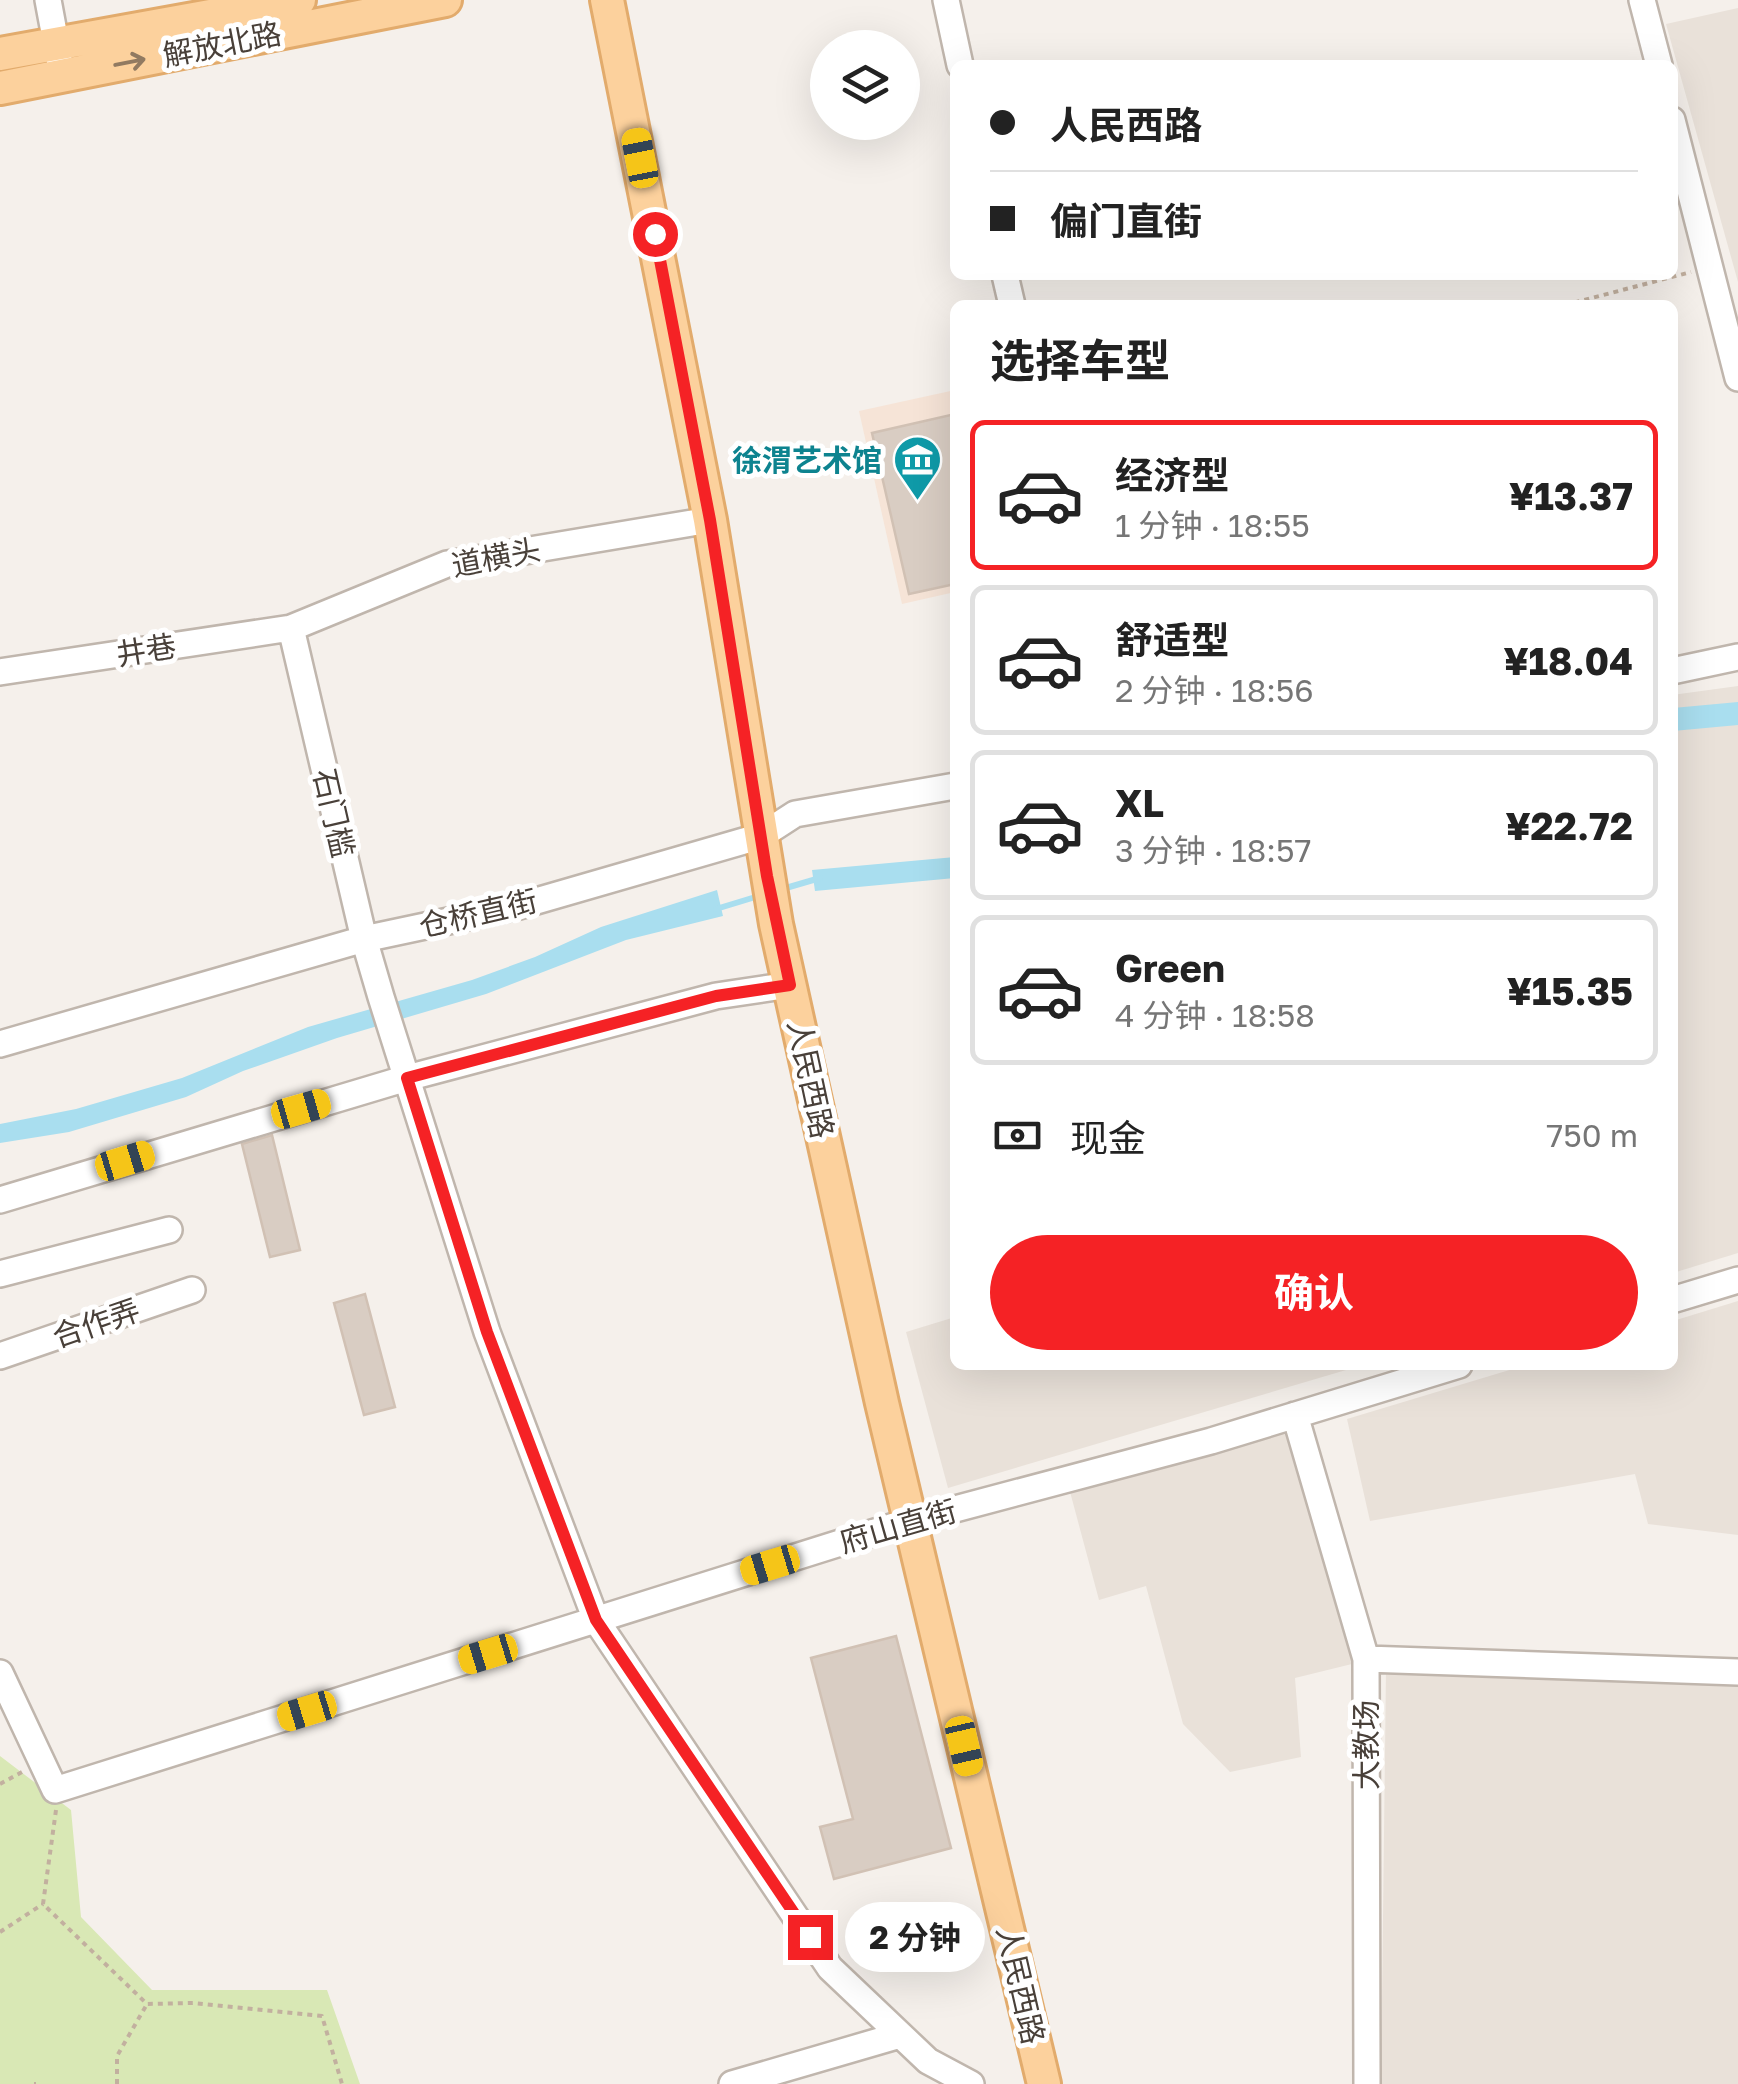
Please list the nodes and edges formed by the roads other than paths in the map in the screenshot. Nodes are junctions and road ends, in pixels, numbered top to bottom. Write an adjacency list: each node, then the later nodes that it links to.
1 (48, 0): 8 (street)
2 (299, 0): 8 (main road, 解放北路)
3 (445, 0): 8 (main road, 解放北路, one-way to 3)
4 (946, 0): 9 (street)
5 (1642, 0): 10 (street)
6 (610, 2): 14 (main road, 人民西路)
7 (0, 54): 8 (main road, 解放北路)
8 (59, 60): 11 (main road, 解放北路)
9 (959, 60)
10 (1658, 60)
11 (0, 88)
12 (1678, 143): 13 (street)
13 (1738, 378)
14 (710, 520): 15 (street, 道横头); 20 (main road, 人民西路)
15 (291, 628): 18 (street, 井巷); 21 (street, 石门槛)
16 (1738, 656): 17 (street)
17 (1678, 670)
18 (0, 672)
19 (950, 787): 20 (street, 仓桥直街)
20 (761, 836): 21 (street, 仓桥直街); 22 (main road, 人民西路)
21 (364, 939): 23 (street, 仓桥直街); 24 (street, 石门槛)
22 (790, 985): 24 (street); 34 (main road, 人民西路)
23 (0, 1044)
24 (407, 1078): 25 (street); 35 (street, 石门槛)
25 (0, 1200)
26 (169, 1230): 27 (street)
27 (0, 1274)
28 (1738, 1280): 30 (street)
29 (192, 1290): 31 (street, 合作弄)
30 (1678, 1298)
31 (0, 1356)
32 (1443, 1370): 33 (street, 府山直街)
33 (1295, 1415): 34 (street, 府山直街); 36 (street, 大教场)
34 (910, 1521): 35 (street, 府山直街); 42 (main road, 人民西路)
35 (596, 1620): 38 (street, 府山直街); 39 (street, 石门槛)
36 (1366, 1660): 37 (street); 43 (street, 大教场)
37 (1738, 1672)
38 (0, 1673)
39 (900, 2035): 40 (street); 41 (street, 石门槛)
40 (732, 2084)
41 (971, 2084)
42 (1044, 2084)
43 (1367, 2084)

